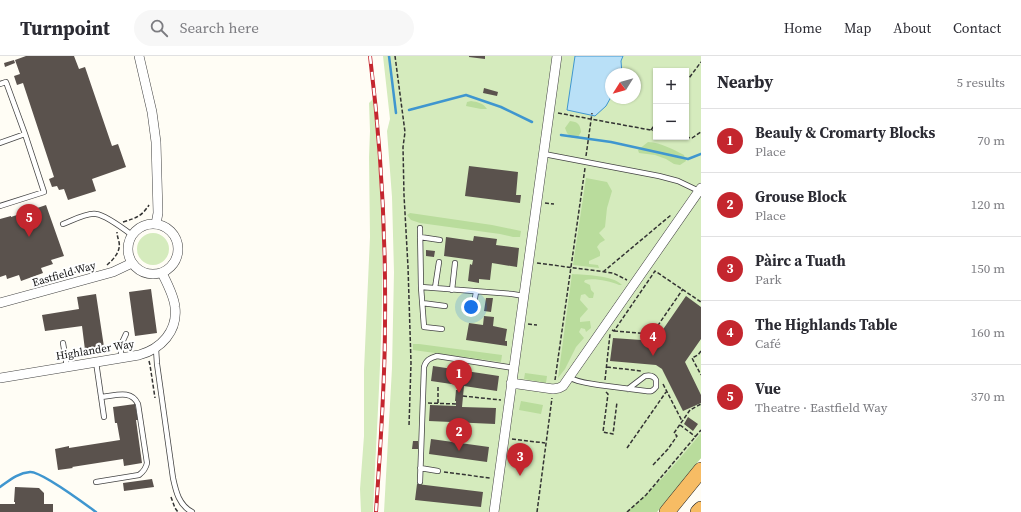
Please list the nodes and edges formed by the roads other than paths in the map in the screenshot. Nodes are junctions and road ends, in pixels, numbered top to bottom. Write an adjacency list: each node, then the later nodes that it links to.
1 (138, 56): 10 (street)
2 (557, 56): 6 (street)
3 (0, 84): 4 (lane)
4 (25, 134): 5 (lane); 8 (lane)
5 (0, 143)
6 (544, 154): 7 (lane); 23 (street)
7 (700, 190): 36 (street)
8 (0, 206)
9 (63, 224): 12 (lane)
10 (156, 224): 12 (street); 18 (street)
11 (420, 228): 13 (lane)
12 (132, 235): 16 (street)
13 (420, 237): 14 (lane); 19 (lane)
14 (440, 240)
15 (439, 262): 20 (lane)
16 (132, 263): 18 (street); 24 (street, Eastfield Way)
17 (455, 263): 21 (lane)
18 (162, 272): 31 (street, Highlander Way)
19 (421, 287): 20 (lane); 25 (lane)
20 (435, 288): 21 (lane)
21 (452, 290): 22 (lane)
22 (476, 292): 23 (lane); 27 (lane)
23 (524, 296): 35 (street)
24 (0, 303)
25 (422, 303): 26 (lane); 28 (lane)
26 (445, 306)
27 (474, 310)
28 (442, 329)
29 (126, 334): 32 (lane)
30 (63, 343): 34 (lane)
31 (156, 349): 32 (street, Highlander Way); 51 (lane)
32 (122, 358): 33 (street, Highlander Way)
33 (96, 362): 34 (street, Highlander Way); 42 (lane)
34 (67, 367): 37 (street, Highlander Way)
35 (514, 368): 39 (street); 44 (lane)
36 (569, 377): 39 (street); 40 (lane)
37 (0, 378)
38 (642, 378): 40 (lane); 41 (lane); 41 (lane)
39 (511, 383): 52 (street)
40 (628, 389): 41 (lane)
41 (646, 391)
42 (102, 398): 43 (lane); 47 (lane)
43 (104, 417)
44 (420, 468): 46 (lane); 48 (lane)
45 (701, 470): 53 (highway)
46 (438, 471)
47 (96, 482)
48 (420, 482)
49 (701, 484): 54 (highway)
50 (701, 509): 55 (highway)
51 (192, 512)
52 (494, 512)
53 (667, 512)
54 (680, 512)
55 (698, 512)

